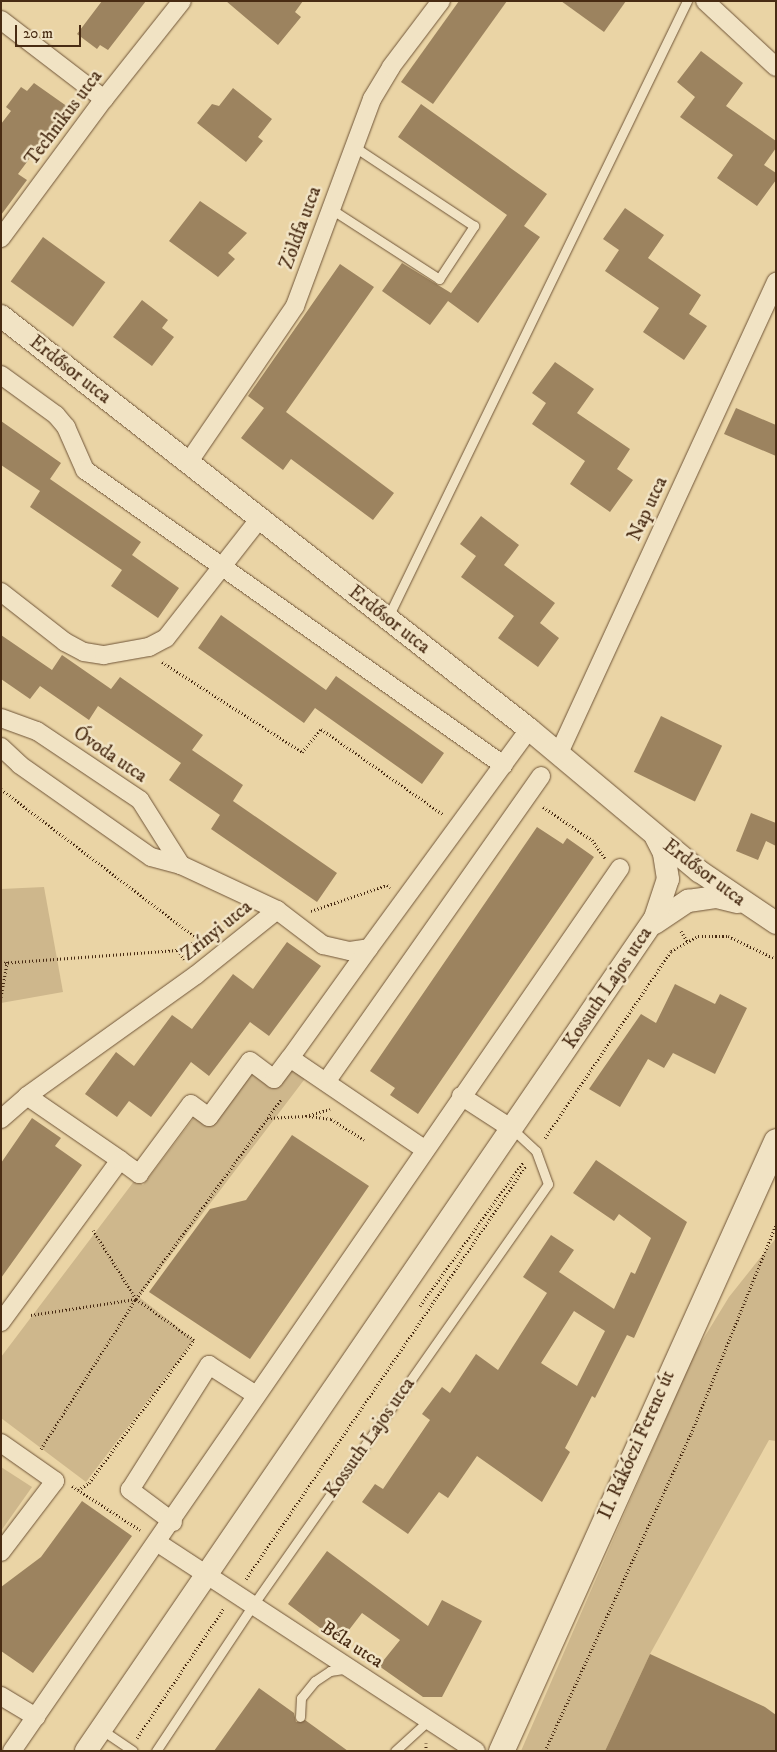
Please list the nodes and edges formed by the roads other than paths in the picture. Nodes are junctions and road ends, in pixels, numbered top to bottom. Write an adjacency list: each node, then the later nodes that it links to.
1 (182, 1): 7 (street, Technikus utca)
2 (441, 1): 8 (street, Zöldfa utca)
3 (687, 1): 18 (lane)
4 (705, 1): 6 (street)
5 (1, 20): 7 (street)
6 (776, 67)
7 (104, 98): 10 (street, Technikus utca)
8 (352, 146): 9 (street, Zöldfa utca); 9 (lane)
9 (331, 209): 14 (street, Zöldfa utca)
10 (1, 238)
11 (776, 282): 22 (street, Nap utca)
12 (1, 316): 14 (street, Erdősor utca)
13 (1, 375): 16 (street)
14 (188, 462): 15 (street, Erdősor utca)
15 (260, 518): 16 (street); 18 (street, Erdősor utca)
16 (222, 568): 17 (street); 23 (street)
17 (1, 592)
18 (387, 619): 20 (street, Erdősor utca)
19 (1, 718): 26 (street, Óvoda utca)
20 (529, 729): 22 (street, Erdősor utca); 23 (street)
21 (1, 747): 26 (street)
22 (559, 753): 25 (street, Erdősor utca)
23 (503, 765): 32 (street)
24 (540, 776): 34 (street)
25 (656, 837): 28 (street, Erdősor utca); 31 (street, Kossuth Lajos utca)
26 (181, 865): 29 (street)
27 (620, 868): 36 (street)
28 (745, 905): 30 (street, Erdősor utca); 31 (street)
29 (282, 915): 32 (street); 35 (street, Zrínyi utca)
30 (776, 923)
31 (647, 929): 38 (street, Kossuth Lajos utca)
32 (369, 948): 33 (street)
33 (297, 1062): 34 (street); 41 (street)
34 (326, 1082): 40 (street)
35 (27, 1096): 37 (street, Zrínyi utca); 41 (street)
36 (461, 1096): 38 (street); 40 (street)
37 (1, 1120)
38 (512, 1129): 48 (street, Kossuth Lajos utca); 49 (lane, Kossuth Lajos utca)
39 (776, 1141): 62 (main road, II. Rákóczi Ferenc út)
40 (424, 1149): 43 (street)
41 (120, 1160): 42 (street)
42 (2, 1321)
43 (256, 1395): 45 (street); 45 (street)
44 (1, 1443): 47 (street)
45 (173, 1522): 46 (street)
46 (151, 1538): 48 (street, Béla utca); 52 (street)
47 (1, 1552)
48 (206, 1574): 49 (street, Béla utca); 55 (street, Kossuth Lajos utca)
49 (253, 1605): 50 (street, Béla utca); 59 (lane, Kossuth Lajos utca)
50 (348, 1668): 53 (lane); 54 (street, Béla utca)
51 (1, 1696): 52 (street)
52 (36, 1716): 57 (street)
53 (300, 1717)
54 (428, 1720): 60 (lane); 61 (street, Béla utca)
55 (101, 1728): 56 (lane); 58 (street, Kossuth Lajos utca)
56 (132, 1750)
57 (12, 1751)
58 (86, 1751)
59 (156, 1751)
60 (395, 1751)
61 (476, 1751)
62 (501, 1751)

